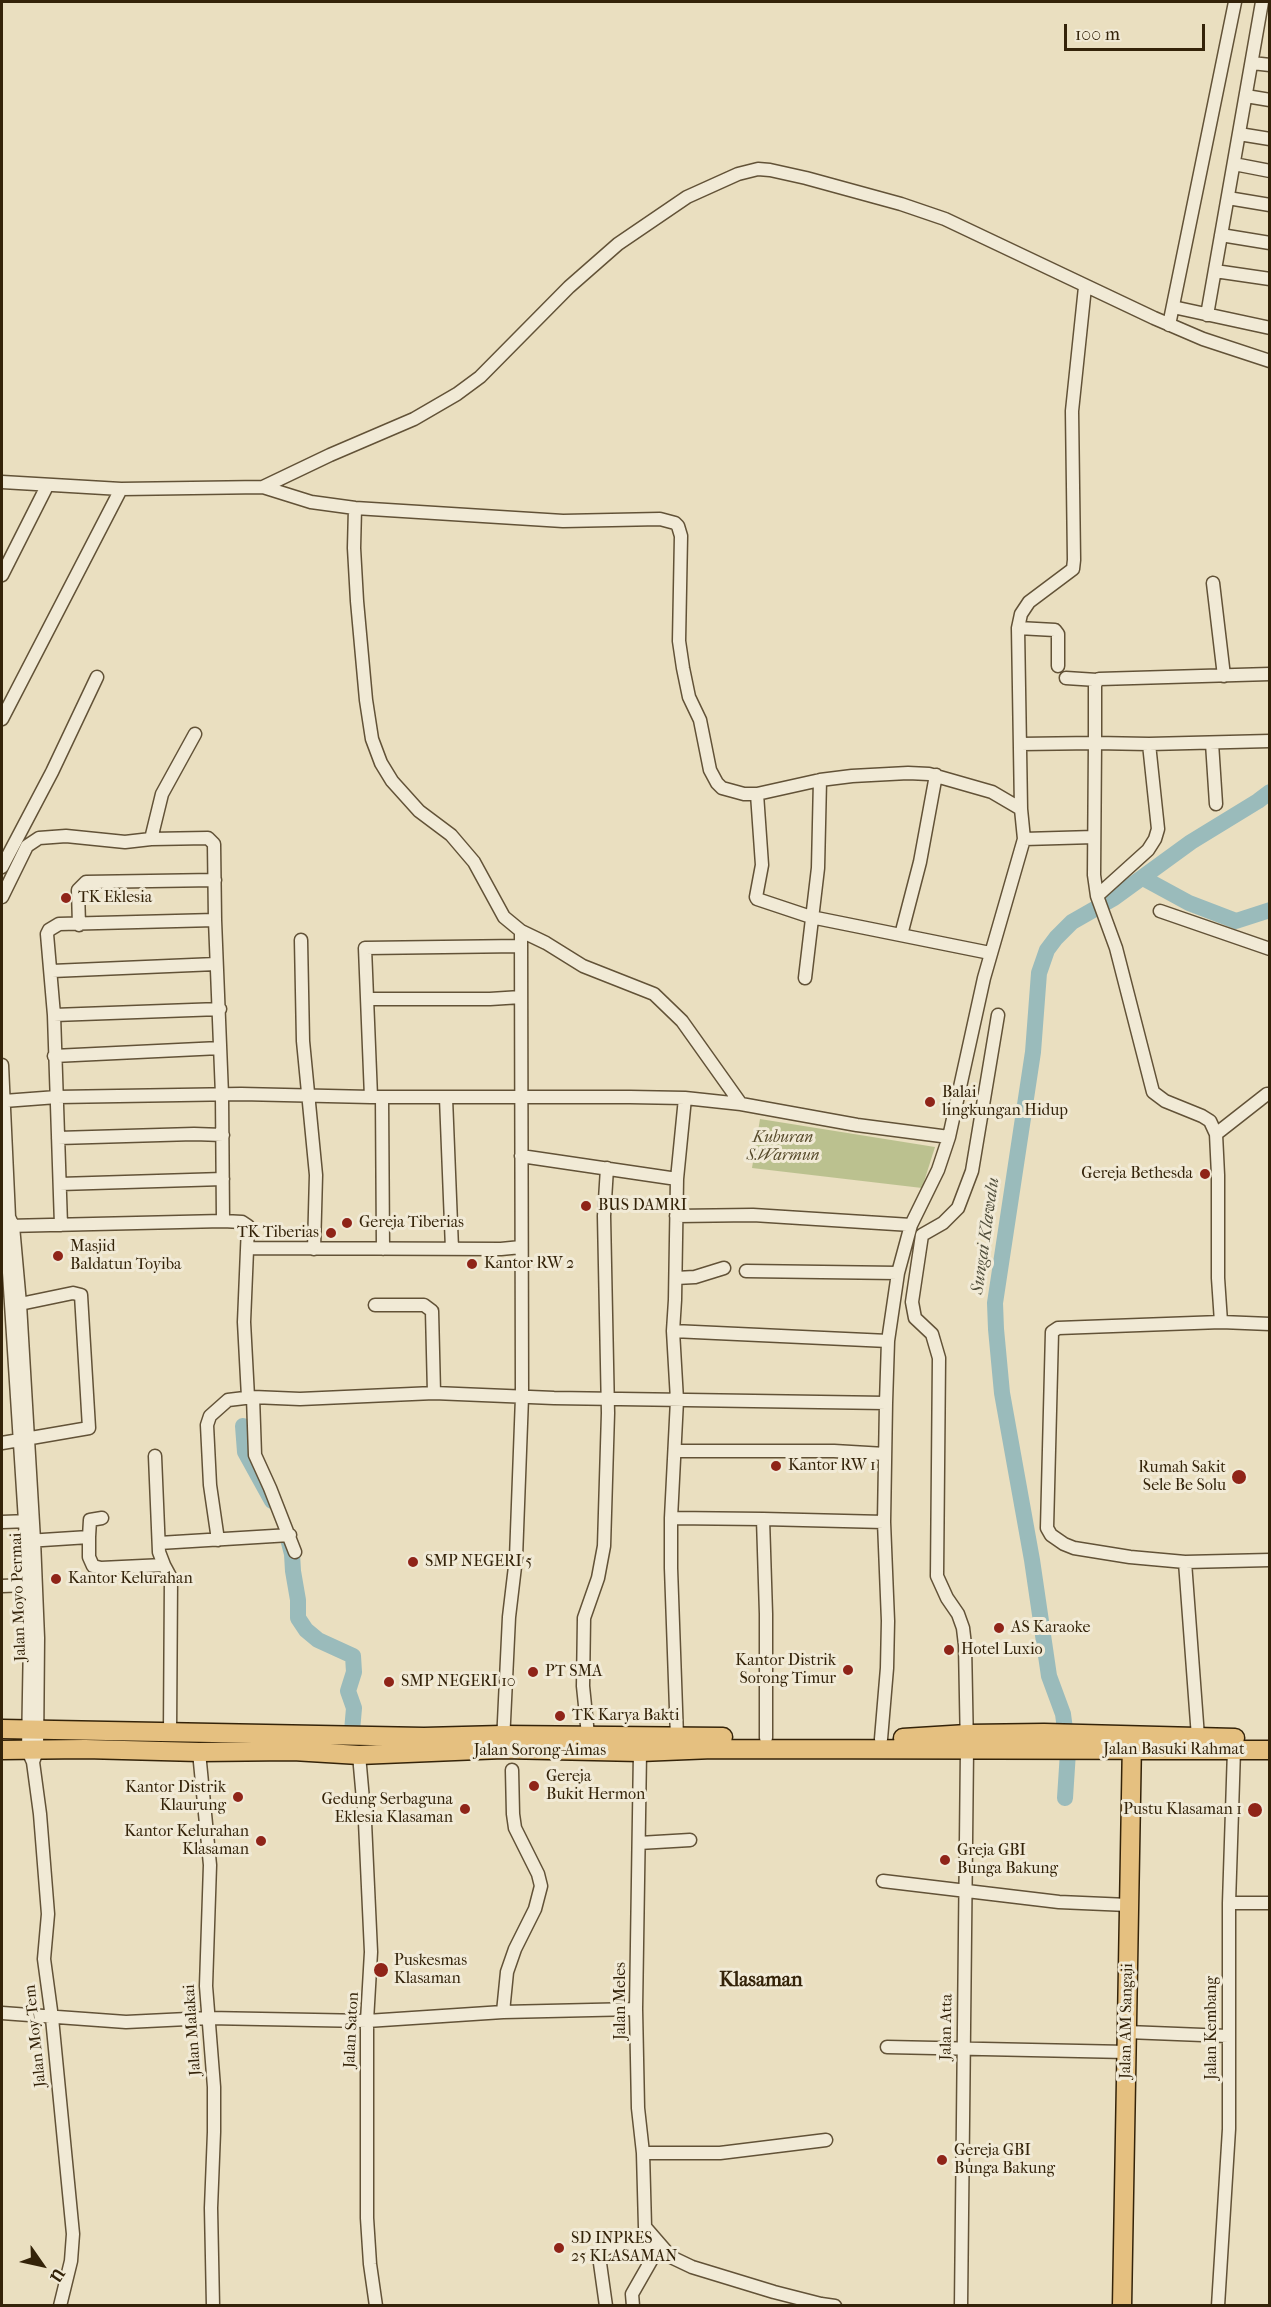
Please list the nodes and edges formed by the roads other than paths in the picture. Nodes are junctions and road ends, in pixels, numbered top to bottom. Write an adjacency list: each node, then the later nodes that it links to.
1 (1235, 2): 19 (street)
2 (1262, 2): 3 (street)
3 (1264, 28): 4 (street)
4 (1252, 63): 5 (street); 6 (street)
5 (1269, 65)
6 (1246, 96): 7 (street); 8 (street)
7 (1269, 100)
8 (1239, 134): 9 (street); 10 (street)
9 (1269, 139)
10 (1234, 164): 11 (street); 12 (street)
11 (1269, 171)
12 (1228, 198): 13 (street); 14 (street)
13 (1269, 205)
14 (1221, 235): 15 (street); 16 (street)
15 (1269, 243)
16 (1215, 271): 17 (street); 20 (street)
17 (1269, 279)
18 (1086, 287): 21 (street); 26 (street); 31 (street)
19 (1173, 307): 20 (street); 21 (street)
20 (1207, 315): 22 (street)
21 (1169, 325): 23 (street)
22 (1269, 328)
23 (1269, 361)
24 (2, 482): 25 (street)
25 (47, 486): 27 (street); 29 (street)
26 (263, 487): 27 (street); 28 (street)
27 (121, 489): 38 (street)
28 (355, 508): 47 (street); 62 (street)
29 (2, 575)
30 (1213, 584): 34 (street)
31 (1018, 628): 32 (street); 43 (street)
32 (1058, 666)
33 (1269, 674): 34 (street)
34 (1224, 676): 37 (street)
35 (97, 677): 50 (street)
36 (1066, 678): 37 (street)
37 (1097, 680): 42 (street)
38 (2, 719)
39 (195, 734): 52 (street)
40 (1269, 741): 41 (street)
41 (1212, 742): 44 (street); 48 (street)
42 (1095, 743): 43 (street); 44 (street); 51 (street)
43 (1020, 744): 49 (street)
44 (1149, 744): 57 (street)
45 (936, 775): 46 (street); 49 (street); 63 (street)
46 (820, 780): 47 (street); 59 (street)
47 (757, 794): 59 (street)
48 (1216, 804)
49 (1021, 809): 53 (street)
50 (26, 837): 52 (street); 54 (street); 56 (street)
51 (1094, 837): 53 (street); 57 (street)
52 (151, 839): 55 (street)
53 (1024, 839): 67 (street)
54 (2, 867)
55 (215, 880): 60 (street); 61 (street)
56 (2, 897)
57 (1099, 901): 89 (street)
58 (1160, 911): 66 (street)
59 (811, 916): 63 (street); 70 (street)
60 (215, 920): 61 (street); 68 (street)
61 (79, 925): 69 (street)
62 (520, 931): 65 (street); 88 (street)
63 (901, 935): 67 (street)
64 (301, 940): 82 (street)
65 (520, 946): 71 (street); 72 (street)
66 (1269, 949)
67 (990, 954): 91 (street)
68 (216, 964): 69 (street); 73 (street)
69 (52, 971): 74 (street)
70 (805, 978)
71 (521, 997): 72 (street); 84 (street)
72 (367, 999): 83 (street)
73 (220, 1009): 74 (street); 76 (street)
74 (54, 1015): 77 (street)
75 (998, 1015): 158 (street, Jalan Atta)
76 (220, 1048): 77 (street); 80 (street)
77 (54, 1056): 81 (street)
78 (2, 1065): 87 (street)
79 (1267, 1094): 89 (street)
80 (222, 1095): 81 (street); 82 (street); 90 (street)
81 (57, 1097): 87 (street); 92 (street)
82 (308, 1097): 83 (street); 105 (street)
83 (376, 1097): 85 (street); 106 (street)
84 (521, 1097): 85 (street); 86 (street); 93 (street)
85 (446, 1098): 107 (street)
86 (685, 1098): 88 (street); 96 (street)
87 (4, 1101): 100 (street)
88 (741, 1104): 91 (street)
89 (1216, 1134): 115 (street)
90 (223, 1135): 92 (street); 95 (street)
91 (949, 1137): 102 (street)
92 (58, 1138): 97 (street)
93 (521, 1156): 94 (street); 103 (street)
94 (607, 1168): 96 (street); 124 (street)
95 (223, 1179): 97 (street); 99 (street)
96 (677, 1179): 98 (street)
97 (60, 1184): 101 (street)
98 (676, 1216): 102 (street); 111 (street)
99 (223, 1221): 101 (street); 104 (street)
100 (10, 1223): 101 (street); 112 (street, Jalan Moyo Permai); 114 (street, Jalan Moyo Permai)
101 (61, 1225)
102 (911, 1225): 110 (street)
103 (521, 1247): 107 (street); 123 (street)
104 (248, 1248): 105 (street); 122 (street)
105 (314, 1249): 106 (street)
106 (383, 1249): 107 (street)
107 (452, 1249)
108 (724, 1268): 111 (street)
109 (746, 1271): 110 (street)
110 (898, 1273): 118 (street)
111 (676, 1278): 117 (street)
112 (20, 1304): 114 (street, Jalan Moyo Permai); 127 (street)
113 (375, 1305): 121 (street)
114 (11, 1316): 119 (street, Jalan Moyo Permai)
115 (1221, 1322): 116 (street); 145 (street)
116 (1269, 1324)
117 (673, 1331): 118 (street); 125 (street)
118 (888, 1341): 126 (street)
119 (20, 1377): 120 (street); 127 (street, Jalan Moyo Permai)
120 (2, 1378)
121 (434, 1393): 122 (street); 123 (street)
122 (250, 1397): 138 (street); 141 (street)
123 (522, 1397): 124 (street); 160 (street)
124 (608, 1399): 125 (street); 152 (street)
125 (677, 1400): 126 (street); 129 (street)
126 (886, 1403): 130 (street)
127 (24, 1441): 128 (street); 135 (street, Jalan Moyo Permai)
128 (2, 1443)
129 (676, 1451): 130 (street); 133 (street)
130 (885, 1454): 137 (street)
131 (155, 1456): 142 (street)
132 (102, 1518): 139 (street)
133 (671, 1518): 134 (street); 153 (street)
134 (763, 1520): 137 (street); 156 (street)
135 (29, 1521): 136 (street); 140 (street, Jalan Moyo Permai)
136 (2, 1522)
137 (884, 1522): 157 (street)
138 (286, 1536): 141 (street); 143 (street)
139 (89, 1537): 140 (street); 146 (street)
140 (30, 1540): 147 (street, Jalan Moyo Permai); 150 (street, Jalan Moyo Permai)
141 (218, 1540): 142 (street)
142 (159, 1543): 146 (street)
143 (295, 1552)
144 (1269, 1560): 145 (street)
145 (1185, 1562): 154 (street)
146 (164, 1565): 151 (street)
147 (27, 1585): 148 (street); 150 (street, Jalan Moyo Permai)
148 (2, 1586)
149 (2, 1729): 150 (highway, Jalan Sorong-Aimas)
150 (32, 1729): 151 (highway, Jalan Sorong-Aimas); 167 (street, Jalan Moyo Permai)
151 (170, 1733): 160 (highway, Jalan Sorong-Aimas)
152 (588, 1735): 153 (highway, Jalan Sorong-Aimas); 160 (highway, Jalan Sorong-Aimas)
153 (677, 1737): 156 (highway, Jalan Sorong-Aimas)
154 (1198, 1737): 155 (highway, Jalan Basuki Rahmat); 161 (highway, Jalan Basuki Rahmat)
155 (1269, 1737)
156 (766, 1738): 157 (highway, Jalan Sorong-Aimas)
157 (881, 1739): 158 (highway, Jalan Sorong-Aimas)
158 (967, 1741): 159 (highway, Jalan Sorong-Aimas); 166 (highway, Jalan Sorong-Aimas); 173 (street, Jalan Atta)
159 (1080, 1741): 161 (highway, Jalan Basuki Rahmat)
160 (503, 1742): 166 (highway, Jalan Sorong-Aimas); 168 (highway, Jalan Sorong-Aimas)
161 (1132, 1743): 163 (highway, Jalan Basuki Rahmat); 176 (highway, Jalan AM Sangaji)
162 (2, 1750): 167 (highway, Jalan Sorong-Aimas)
163 (1234, 1750): 164 (highway, Jalan Basuki Rahmat); 174 (street, Jalan Kembang)
164 (1269, 1750)
165 (199, 1752): 167 (highway, Jalan Sorong-Aimas); 168 (highway, Jalan Sorong-Aimas); 181 (street, Jalan Malakai)
166 (640, 1752): 171 (street, Jalan Meles)
167 (33, 1754): 180 (street, Jalan Moy-Tem)
168 (359, 1755): 182 (street, Jalan Saton)
169 (512, 1770): 178 (street)
170 (690, 1840): 171 (street)
171 (639, 1842): 177 (street, Jalan Meles)
172 (883, 1881): 173 (street)
173 (965, 1890): 176 (street); 186 (street, Jalan Atta)
174 (1229, 1903): 175 (street); 184 (street, Jalan Kembang)
175 (1269, 1903)
176 (1128, 1905): 183 (highway, Jalan AM Sangaji)
177 (636, 2009): 178 (street); 189 (street, Jalan Meles)
178 (503, 2012): 182 (street)
179 (2, 2013): 180 (street)
180 (52, 2018): 181 (street); 192 (street, Jalan Moy-Tem)
181 (208, 2018): 182 (street); 193 (street, Jalan Malakai)
182 (367, 2021): 194 (street, Jalan Saton)
183 (1127, 2032): 184 (street); 187 (highway, Jalan AM Sangaji)
184 (1228, 2036): 200 (street, Jalan Kembang)
185 (887, 2047): 186 (street)
186 (964, 2048): 187 (street); 198 (street, Jalan Atta)
187 (1127, 2052): 199 (highway, Jalan AM Sangaji)
188 (826, 2140): 189 (street)
189 (643, 2153): 190 (street, Jalan Meles)
190 (660, 2245): 191 (street); 195 (street); 196 (street)
191 (821, 2305): 197 (street)
192 (60, 2306)
193 (213, 2306)
194 (376, 2306)
195 (606, 2306)
196 (633, 2306)
197 (835, 2306)
198 (961, 2306)
199 (1122, 2306)
200 (1218, 2306)

